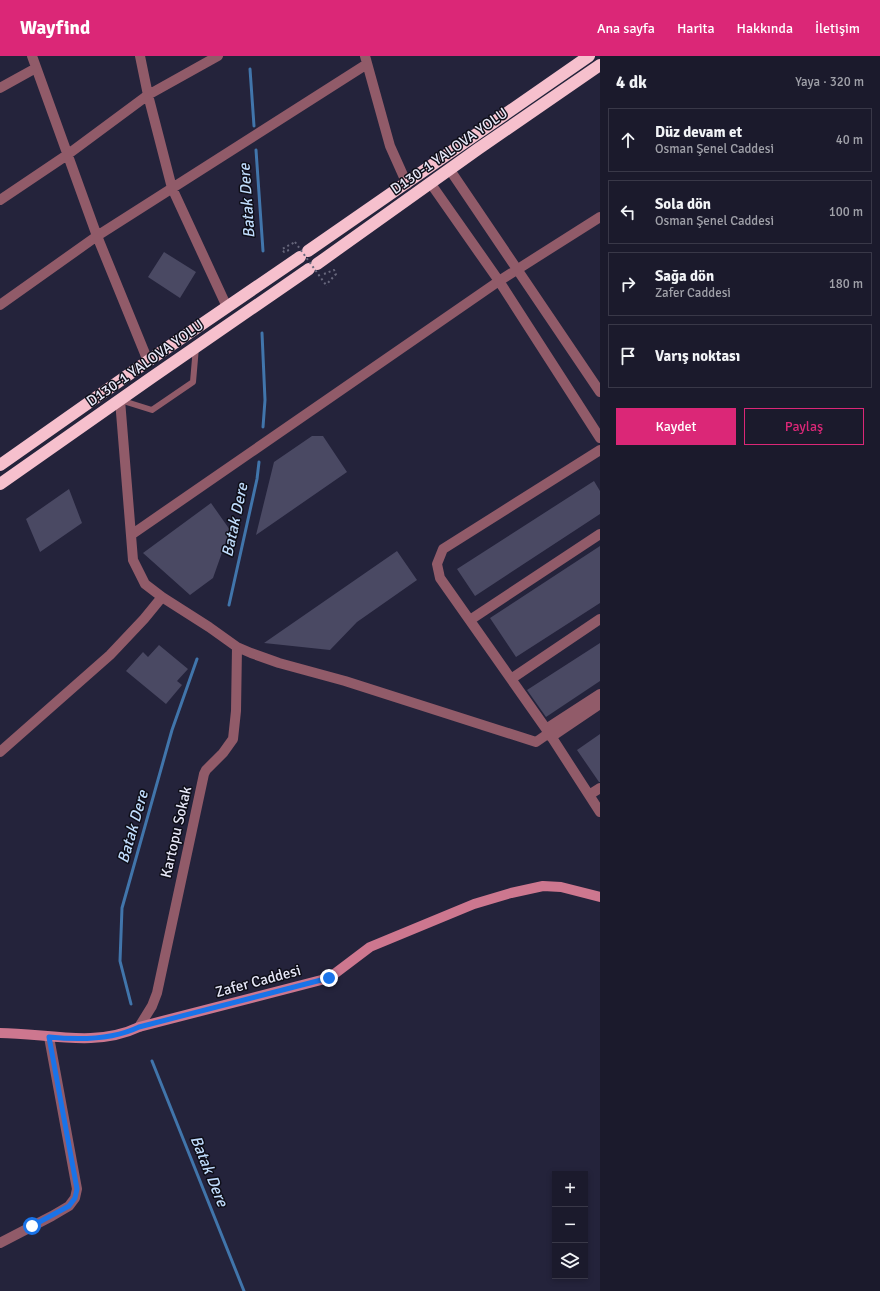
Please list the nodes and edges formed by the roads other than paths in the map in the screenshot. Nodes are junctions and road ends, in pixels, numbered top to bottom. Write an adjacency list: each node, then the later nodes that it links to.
1 (32, 56): 7 (street)
2 (140, 56): 9 (street)
3 (218, 56): 9 (street)
4 (589, 56): 12 (highway)
5 (366, 60): 12 (street); 14 (street)
6 (600, 65): 11 (highway, D130-1 YALOVA YOLU)
7 (36, 68): 8 (street); 10 (street)
8 (0, 88)
9 (148, 95): 10 (street); 14 (street)
10 (67, 155): 15 (street); 17 (street)
11 (450, 170): 13 (highway, D130-1 YALOVA YOLU); 18 (street)
12 (407, 184): 21 (highway)
13 (431, 184): 19 (street); 22 (highway, D130-1 YALOVA YOLU)
14 (172, 188): 17 (street); 21 (street)
15 (0, 200)
16 (600, 217): 18 (street)
17 (97, 236): 20 (street); 23 (street)
18 (517, 268): 19 (street); 24 (street)
19 (498, 281): 26 (street); 31 (street)
20 (0, 305)
21 (227, 307): 23 (highway)
22 (196, 347): 25 (highway, D130-1 YALOVA YOLU); 25 (lane)
23 (148, 361): 28 (highway)
24 (600, 392)
25 (120, 400): 29 (highway, D130-1 YALOVA YOLU); 31 (street)
26 (600, 438)
27 (600, 450): 34 (street)
28 (0, 465)
29 (0, 484)
30 (600, 534): 34 (street)
31 (131, 535): 32 (street)
32 (162, 597): 35 (street); 40 (street)
33 (600, 619): 36 (street)
34 (470, 620): 36 (street)
35 (237, 647): 39 (street); 45 (street, Kartopu Sokak)
36 (511, 679): 39 (street)
37 (600, 694): 39 (street)
38 (600, 704): 39 (street)
39 (549, 733): 42 (street)
40 (0, 752)
41 (600, 788): 42 (street)
42 (589, 795): 43 (street)
43 (600, 812)
44 (600, 897): 45 (street, Zafer Caddesi)
45 (139, 1027): 47 (street, Zafer Caddesi)
46 (0, 1033): 47 (street, Zafer Caddesi)
47 (49, 1037): 48 (street)
48 (0, 1243)

